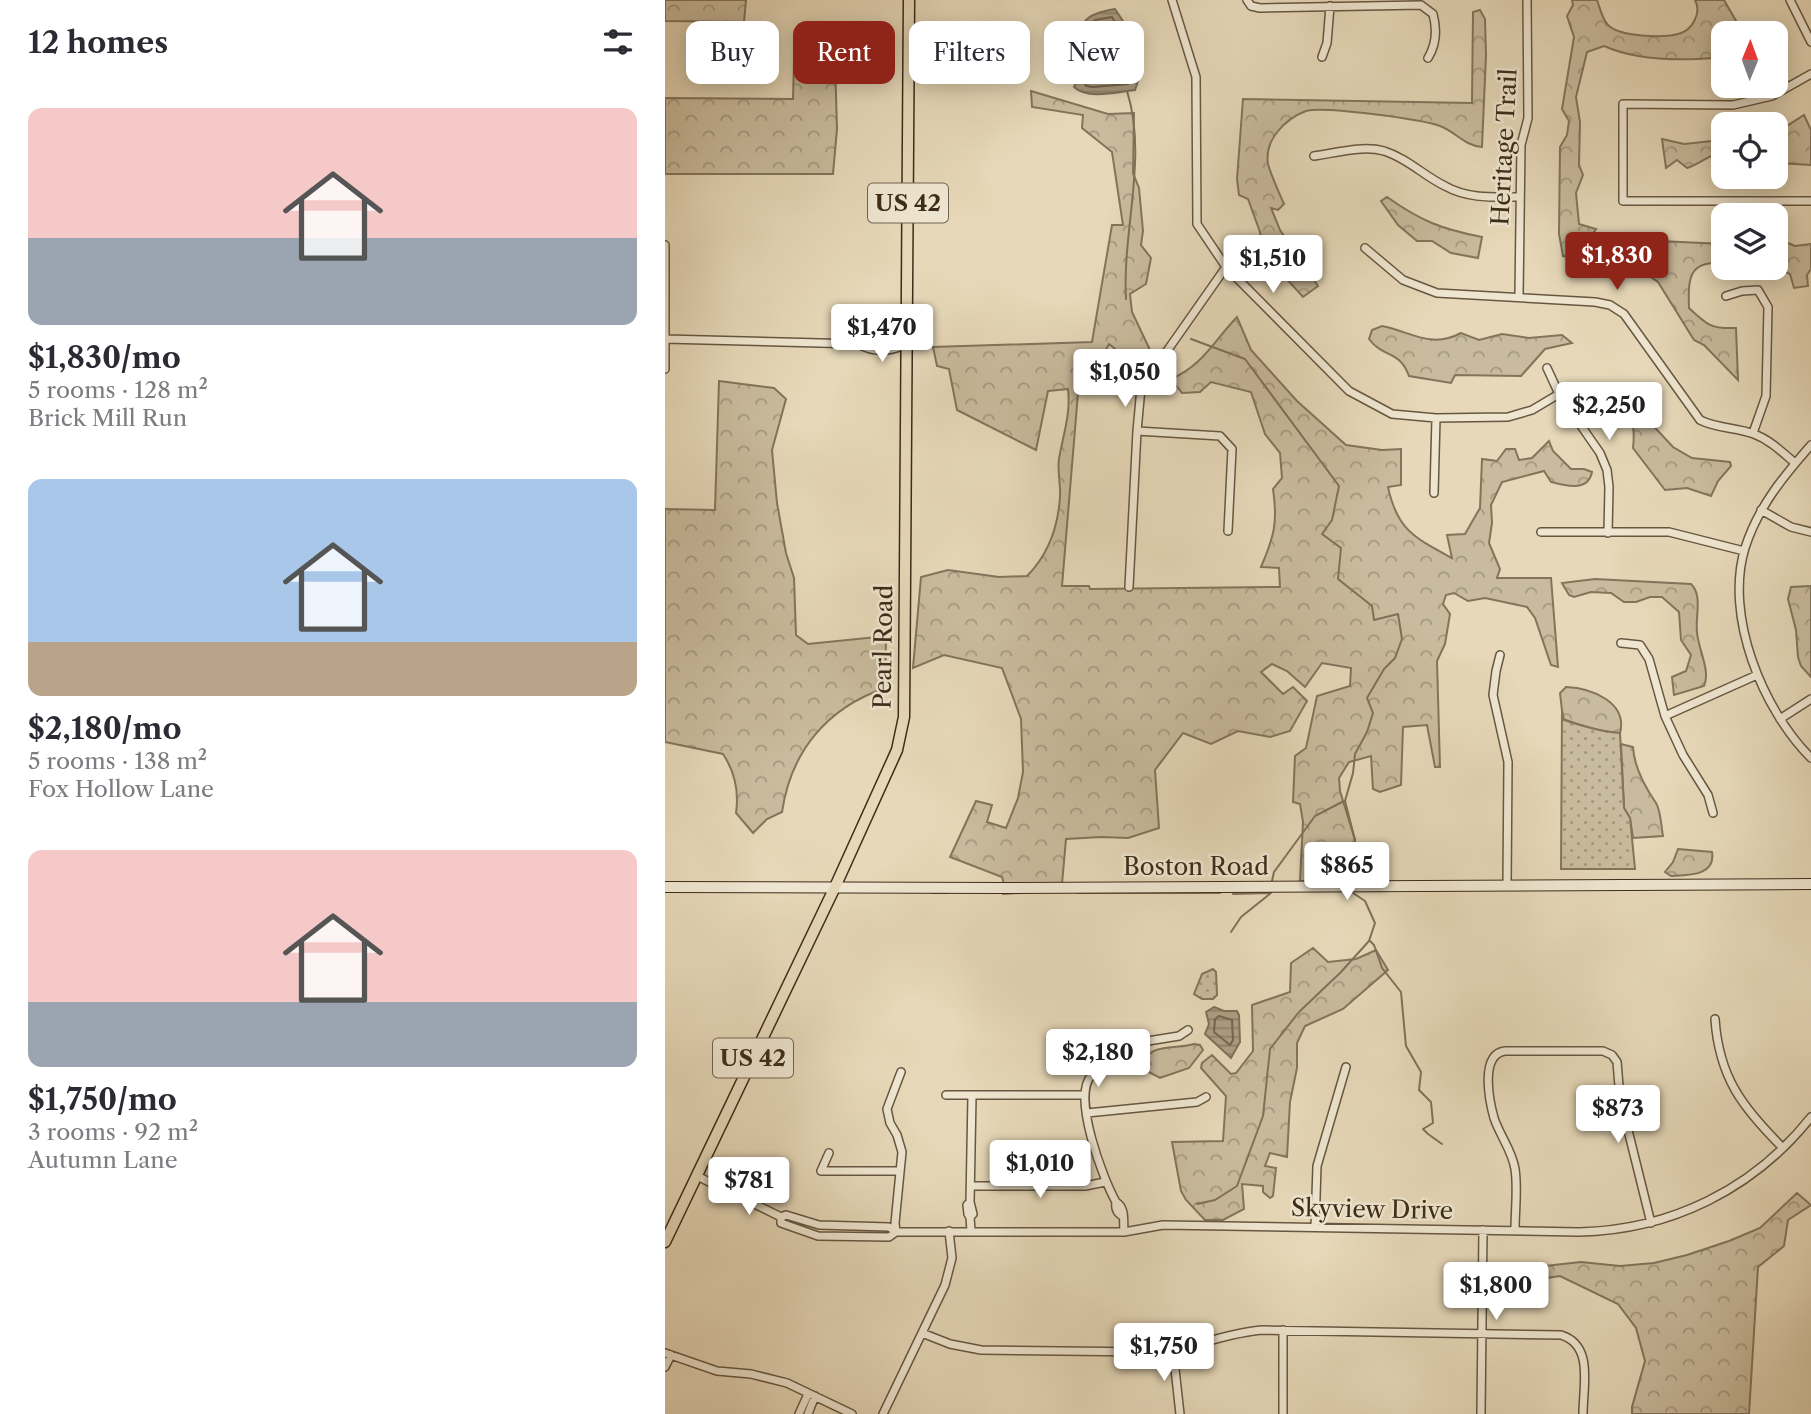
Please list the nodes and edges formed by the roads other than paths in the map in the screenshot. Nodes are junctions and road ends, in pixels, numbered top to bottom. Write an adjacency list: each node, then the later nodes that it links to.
1 (909, 0): 20 (main road, Pearl Road / US 42)
2 (1172, 0): 16 (street)
3 (1247, 0): 6 (street)
4 (1527, 0): 12 (street, Heritage Trail)
5 (1790, 0): 7 (street)
6 (1330, 6): 8 (street); 9 (street)
7 (1811, 42)
8 (1322, 57)
9 (1428, 58)
10 (1811, 75): 13 (street)
11 (1314, 156): 12 (street)
12 (1519, 197): 17 (street, Heritage Trail)
13 (1811, 201)
14 (665, 245): 19 (street)
15 (1365, 248): 17 (street)
16 (1226, 267): 24 (street); 25 (street)
17 (1519, 296): 26 (street)
18 (1726, 296): 26 (street)
19 (665, 339): 20 (street); 22 (street)
20 (907, 343): 48 (main road, Pearl Road / US 42)
21 (1547, 368): 23 (street)
22 (665, 369)
23 (1559, 394): 24 (street); 34 (street)
24 (1436, 418): 29 (street)
25 (1137, 431): 31 (street); 36 (street)
26 (1753, 433): 28 (street)
27 (1811, 445): 28 (street)
28 (1795, 463): 30 (street)
29 (1434, 494)
30 (1761, 510): 33 (street); 35 (street)
31 (1228, 531)
32 (1541, 532): 34 (street)
33 (1811, 532)
34 (1608, 533): 35 (street)
35 (1744, 551): 39 (street)
36 (1129, 587)
37 (1621, 643): 41 (street)
38 (1500, 655): 46 (street)
39 (1757, 675): 41 (street); 42 (street)
40 (1811, 699): 42 (street)
41 (1665, 716): 44 (street)
42 (1780, 719): 43 (street)
43 (1811, 758)
44 (1713, 813)
45 (1811, 884): 46 (street, Boston Road)
46 (1507, 886): 48 (street, Boston Road)
47 (665, 887): 48 (street, Boston Road)
48 (835, 887): 62 (main road, Pearl Road / US 42)
49 (1715, 1019): 59 (street)
50 (1188, 1030): 54 (street)
51 (1346, 1068): 66 (street)
52 (901, 1072): 61 (street)
53 (946, 1095): 55 (street)
54 (1083, 1095): 55 (street); 57 (street)
55 (972, 1096): 64 (street)
56 (1206, 1097): 57 (street)
57 (1087, 1113): 63 (street)
58 (1811, 1116): 59 (street, Skyview Drive)
59 (1783, 1148): 65 (street, Skyview Drive)
60 (829, 1153): 61 (street)
61 (899, 1171): 71 (street)
62 (697, 1176): 71 (street, Skyview Drive); 73 (main road, Pearl Road / US 42)
63 (1105, 1182): 64 (street); 72 (street)
64 (972, 1186): 70 (street)
65 (1651, 1223): 68 (street, Skyview Drive); 68 (street)
66 (1315, 1227): 67 (street, Skyview Drive); 72 (street, Skyview Drive)
67 (1483, 1230): 68 (street, Skyview Drive); 75 (street)
68 (1515, 1230)
69 (949, 1231): 70 (street, Skyview Drive); 71 (street, Skyview Drive); 76 (street)
70 (971, 1231): 72 (street, Skyview Drive)
71 (896, 1232)
72 (1124, 1232)
73 (665, 1242)
74 (1283, 1330): 75 (street); 77 (street); 86 (street)
75 (1482, 1332): 87 (street); 88 (street)
76 (922, 1333): 77 (street); 84 (street)
77 (1173, 1350): 85 (street)
78 (668, 1354): 79 (street); 80 (street)
79 (665, 1367)
80 (811, 1395): 81 (street); 82 (street); 83 (street)
81 (799, 1414)
82 (808, 1414)
83 (852, 1414)
84 (883, 1414)
85 (1180, 1414)
86 (1283, 1414)
87 (1481, 1414)
88 (1583, 1414)

